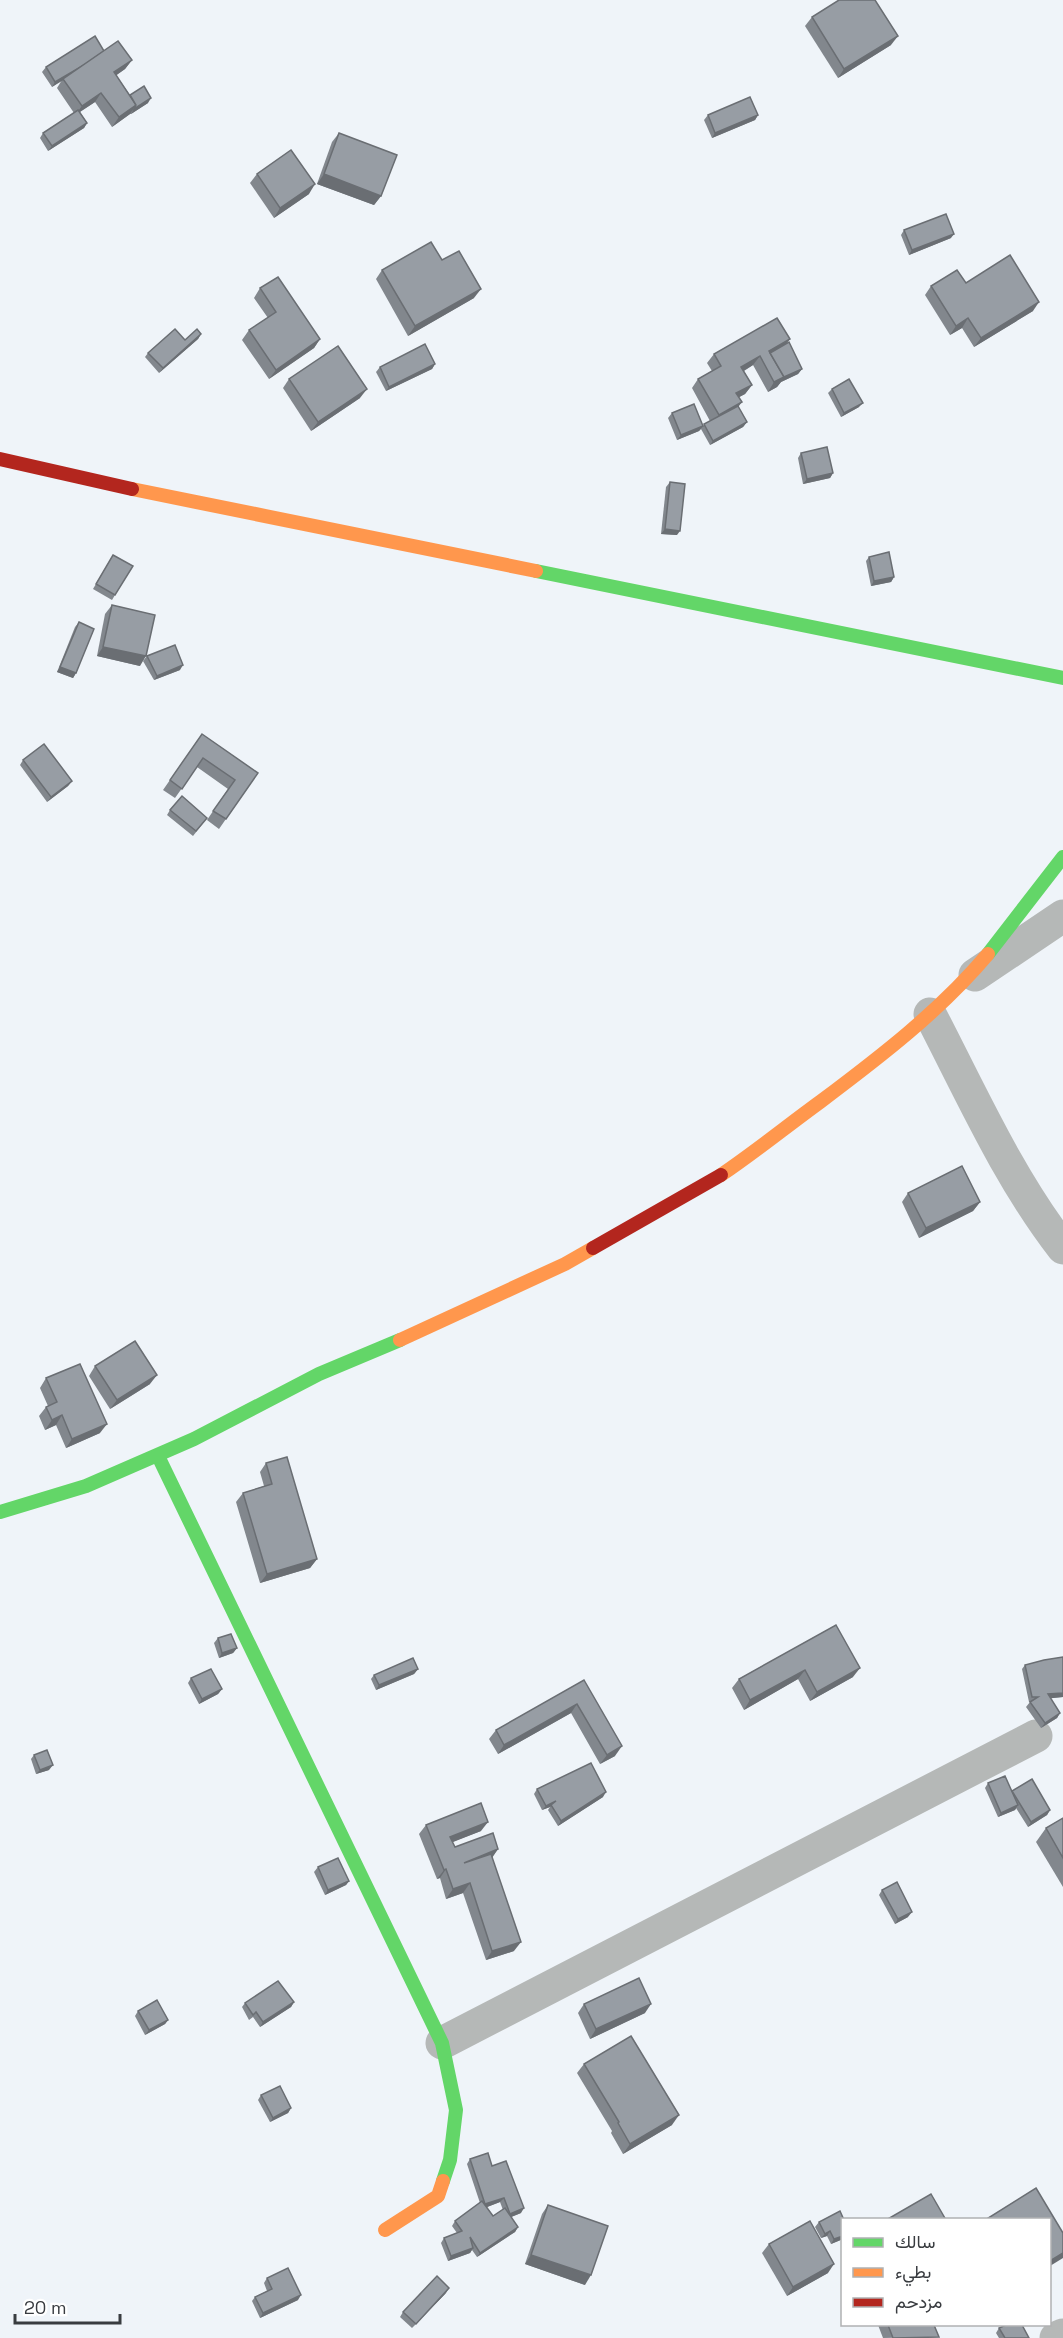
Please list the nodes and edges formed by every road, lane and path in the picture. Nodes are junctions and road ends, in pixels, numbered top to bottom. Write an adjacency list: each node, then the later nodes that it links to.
1 (0, 459): 2 (street)
2 (1063, 678)
3 (1063, 857): 5 (street)
4 (1063, 916): 5 (street)
5 (959, 985): 6 (street)
6 (930, 1014): 7 (street); 8 (street)
7 (1063, 1248)
8 (158, 1456): 9 (street); 11 (street)
9 (0, 1512)
10 (1036, 1736): 11 (street)
11 (442, 2043): 12 (street)
12 (385, 2230)
13 (1063, 2335): 14 (street)
14 (1056, 2338)

